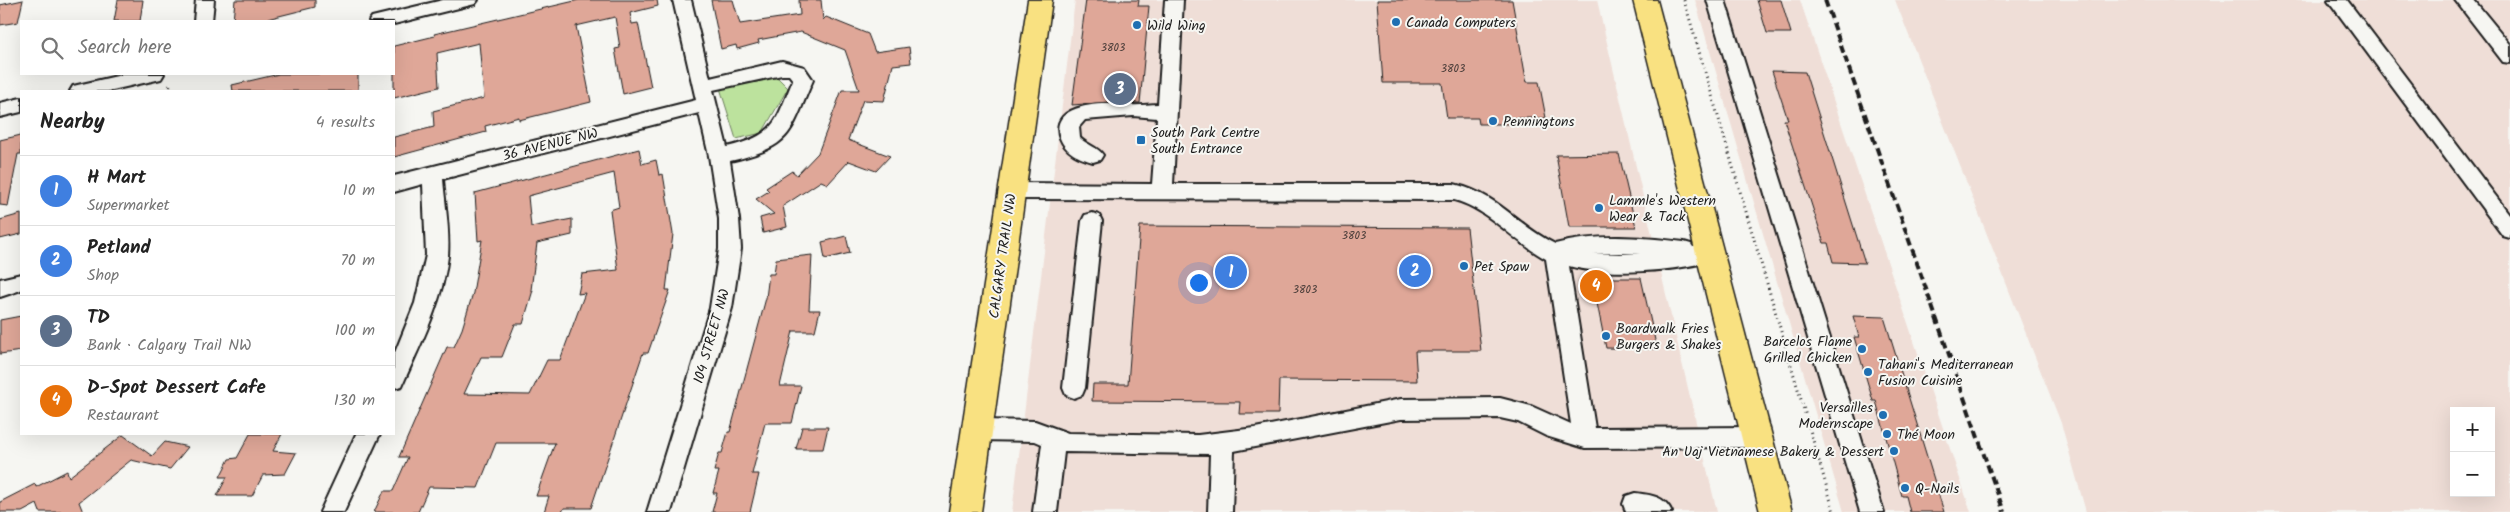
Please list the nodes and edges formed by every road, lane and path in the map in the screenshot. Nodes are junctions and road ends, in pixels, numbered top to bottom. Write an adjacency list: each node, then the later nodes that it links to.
1 (205, 0): 11 (street)
2 (469, 0): 12 (street)
3 (682, 0): 16 (street, 104 STREET NW)
4 (1040, 0): 24 (highway, CALGARY TRAIL NW)
5 (1174, 0): 19 (street)
6 (1645, 0): 29 (highway)
7 (1684, 0): 48 (path)
8 (1716, 0): 49 (street)
9 (2337, 0): 27 (street)
10 (2464, 0): 13 (street)
11 (203, 20)
12 (382, 20)
13 (2510, 56)
14 (150, 75): 15 (street)
15 (84, 90)
16 (705, 95): 21 (street, 104 STREET NW); 21 (street); 22 (street, 36 AVENUE NW)
17 (20, 105): 18 (street)
18 (0, 110)
19 (1167, 110): 20 (street); 25 (street)
20 (1094, 155)
21 (719, 156): 42 (street, 104 STREET NW)
22 (432, 174): 23 (street, 36 AVENUE NW); 32 (street)
23 (395, 184)
24 (1012, 191): 25 (street); 34 (highway, CALGARY TRAIL NW)
25 (1162, 192): 28 (street)
26 (1092, 221): 33 (street)
27 (2510, 230)
28 (1556, 252): 29 (street); 37 (street)
29 (1710, 253): 36 (highway)
30 (20, 282): 31 (street)
31 (0, 288)
32 (395, 377)
33 (1074, 388)
34 (977, 430): 38 (street); 43 (highway, CALGARY TRAIL NW)
35 (368, 435): 41 (street)
36 (1758, 437): 37 (street); 47 (highway)
37 (1585, 438): 39 (street)
38 (1054, 440): 39 (street); 44 (street)
39 (1222, 444): 45 (street)
40 (1635, 504): 46 (street)
41 (332, 512)
42 (659, 512)
43 (965, 512)
44 (1045, 512)
45 (1220, 512)
46 (1660, 512)
47 (1776, 512)
48 (1834, 512)
49 (1872, 512)

